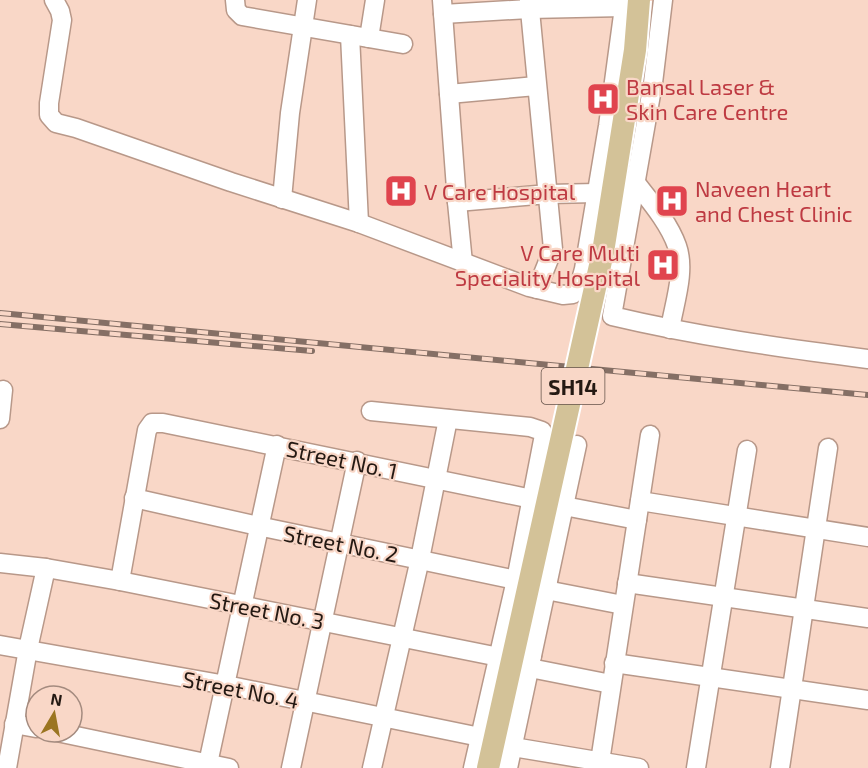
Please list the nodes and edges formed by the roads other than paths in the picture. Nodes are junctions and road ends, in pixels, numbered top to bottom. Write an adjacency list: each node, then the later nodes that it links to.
1 (54, 0): 11 (street)
2 (65, 0): 11 (street)
3 (236, 0): 12 (street)
4 (307, 0): 12 (street)
5 (375, 0): 14 (street)
6 (663, 0): 18 (street)
7 (629, 2): 9 (street); 19 (street); 89 (main road, SH14, bridge)
8 (529, 4): 9 (street); 10 (street); 16 (street)
9 (605, 4)
10 (443, 7): 17 (street)
11 (67, 20): 21 (street)
12 (302, 27): 13 (street); 21 (street)
13 (350, 35): 14 (street); 23 (street)
14 (369, 38): 15 (street)
15 (403, 44)
16 (536, 86): 17 (street); 20 (street)
17 (449, 94): 22 (street)
18 (636, 183): 27 (street); 28 (street)
19 (597, 193): 20 (street); 26 (street)
20 (548, 194): 22 (street); 25 (street)
21 (282, 199): 23 (street)
22 (457, 202): 24 (street)
23 (359, 223): 24 (street)
24 (463, 264): 25 (street)
25 (537, 289): 26 (street)
26 (573, 294): 27 (street)
27 (612, 316): 28 (street)
28 (670, 329): 29 (street)
29 (868, 359)
30 (3, 390): 32 (street)
31 (371, 411): 33 (street)
32 (0, 419)
33 (448, 419): 40 (street); 42 (street)
34 (650, 435): 43 (street)
35 (277, 445): 39 (street, Street No. 1); 41 (street, Street No. 1); 47 (street)
36 (577, 445): 44 (street)
37 (828, 448): 48 (street)
38 (747, 450): 45 (street)
39 (357, 461): 40 (street, Street No. 1); 50 (street)
40 (435, 478): 42 (street, Street No. 1); 51 (street)
41 (134, 498): 47 (street, Street No. 2); 55 (street)
42 (532, 499): 54 (street)
43 (640, 501): 45 (street); 46 (street)
44 (564, 506): 46 (street); 57 (street)
45 (736, 516): 48 (street); 58 (street)
46 (637, 520): 56 (street)
47 (258, 526): 50 (street, Street No. 2); 59 (street)
48 (818, 529): 49 (street); 61 (street)
49 (868, 537)
50 (340, 543): 51 (street, Street No. 2); 63 (street)
51 (420, 559): 54 (street, Street No. 2); 64 (street)
52 (0, 563): 53 (street, Street No. 3)
53 (46, 568): 55 (street, Street No. 3); 66 (street)
54 (516, 580): 57 (street, Street No. 2); 67 (street)
55 (120, 581): 59 (street, Street No. 3)
56 (627, 583): 58 (street); 60 (street)
57 (547, 586): 60 (street, Street No. 2); 68 (street)
58 (723, 597): 61 (street); 70 (street)
59 (242, 605): 63 (street, Street No. 3); 72 (street)
60 (623, 605): 69 (street)
61 (804, 609): 62 (street); 73 (street)
62 (868, 618)
63 (323, 621): 64 (street, Street No. 3); 75 (street)
64 (402, 638): 67 (street, Street No. 3); 77 (street)
65 (0, 645): 66 (street, Street No. 4)
66 (28, 649): 72 (street, Street No. 4); 76 (street)
67 (499, 657): 68 (street, Street No. 3); 79 (street)
68 (531, 662): 71 (street, Street No. 3); 81 (street)
69 (614, 663): 70 (street); 71 (street)
70 (710, 677): 73 (street); 92 (street)
71 (611, 684): 82 (street)
72 (226, 685): 75 (street, Street No. 4); 83 (street)
73 (792, 689): 74 (street); 93 (street)
74 (868, 700)
75 (306, 701): 77 (street, Street No. 4); 86 (street)
76 (10, 716): 78 (street); 84 (street)
77 (384, 717): 79 (street, Street No. 4); 87 (street)
78 (24, 722)
79 (480, 737): 88 (street)
80 (84, 738): 83 (street)
81 (513, 747): 82 (street); 90 (street)
82 (599, 765): 91 (street)
83 (208, 766): 85 (street)
84 (7, 768)
85 (229, 768)
86 (291, 768)
87 (372, 768)
88 (473, 768)
89 (489, 768)
90 (508, 768)
91 (639, 768)
92 (696, 768)
93 (780, 768)

